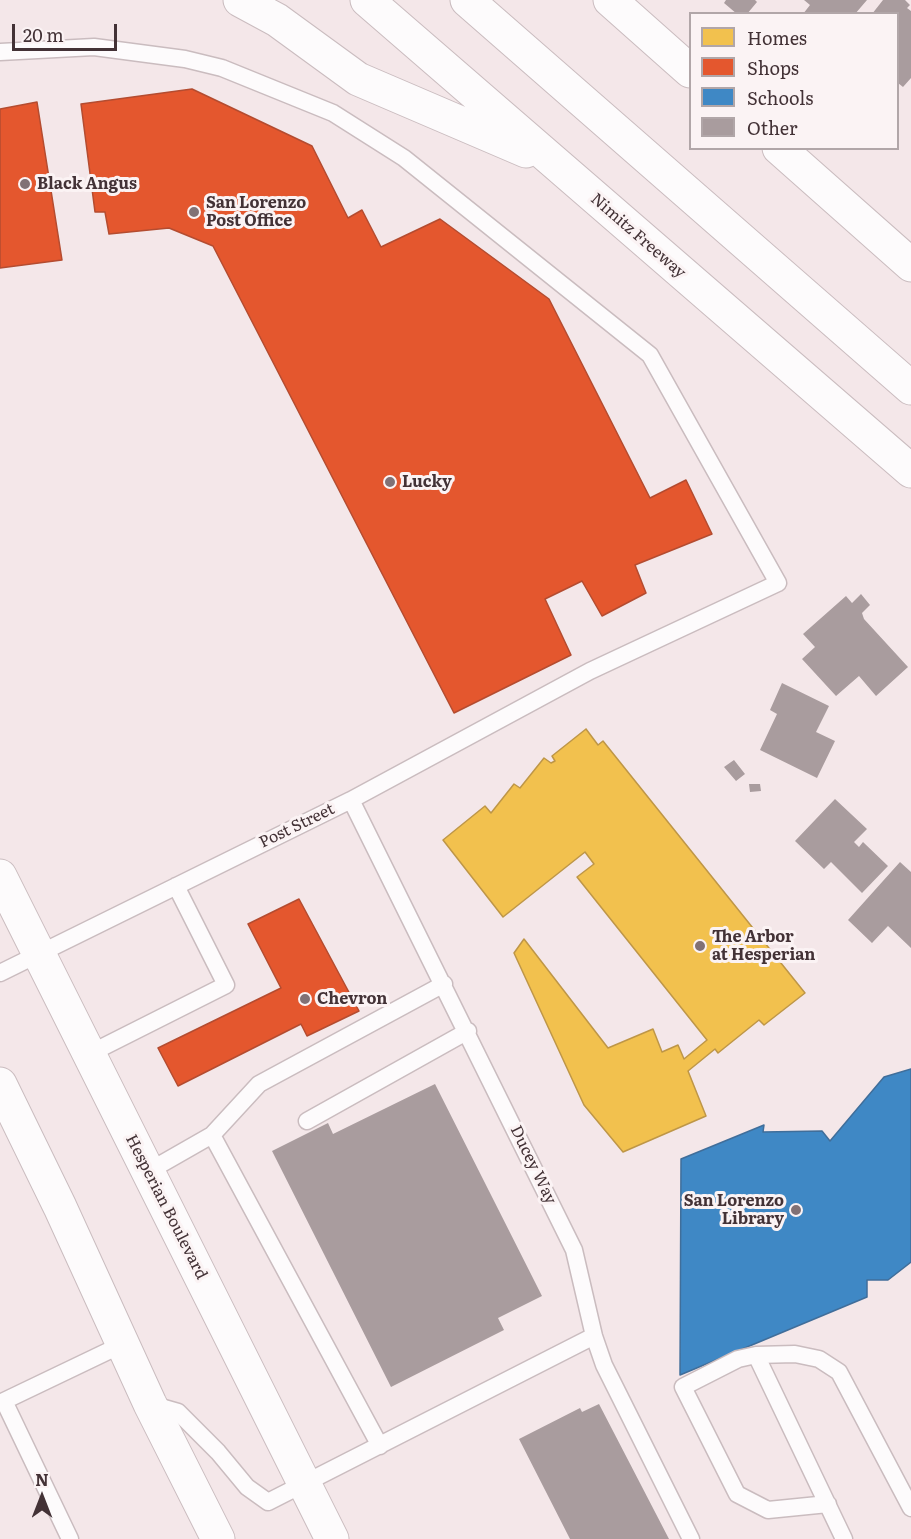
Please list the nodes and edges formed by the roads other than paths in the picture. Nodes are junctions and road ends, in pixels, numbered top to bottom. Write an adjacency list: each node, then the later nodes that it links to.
1 (240, 0): 8 (main road)
2 (367, 0): 8 (main road, Nimitz Freeway)
3 (467, 0): 10 (main road)
4 (610, 0): 6 (main road)
5 (0, 51): 12 (lane, Post Street)
6 (689, 70)
7 (781, 150): 9 (main road)
8 (552, 162): 11 (main road, Nimitz Freeway)
9 (911, 265)
10 (911, 388)
11 (911, 471)
12 (351, 800): 14 (lane, Post Street); 17 (lane, Ducey Way)
13 (0, 876): 15 (main road, Hesperian Boulevard)
14 (176, 886): 15 (lane, Post Street); 19 (lane)
15 (39, 954): 16 (lane, Post Street); 19 (main road, Hesperian Boulevard)
16 (0, 973)
17 (444, 984): 18 (lane, Ducey Way); 22 (lane)
18 (468, 1031): 21 (lane); 24 (lane, Ducey Way)
19 (89, 1054): 23 (main road, Hesperian Boulevard)
20 (0, 1084): 25 (main road)
21 (307, 1121)
22 (212, 1135): 23 (lane); 28 (lane)
23 (150, 1171): 29 (main road, Hesperian Boulevard)
24 (594, 1336): 28 (lane); 35 (lane, Ducey Way)
25 (123, 1344): 27 (main road); 32 (lane)
26 (756, 1355): 30 (lane); 30 (lane); 31 (lane)
27 (150, 1404): 29 (lane); 33 (main road)
28 (380, 1446): 29 (lane)
29 (304, 1485): 34 (main road, Hesperian Boulevard)
30 (828, 1504): 36 (lane)
31 (911, 1508)
32 (70, 1539)
33 (218, 1539)
34 (332, 1539)
35 (691, 1539)
36 (844, 1539)

